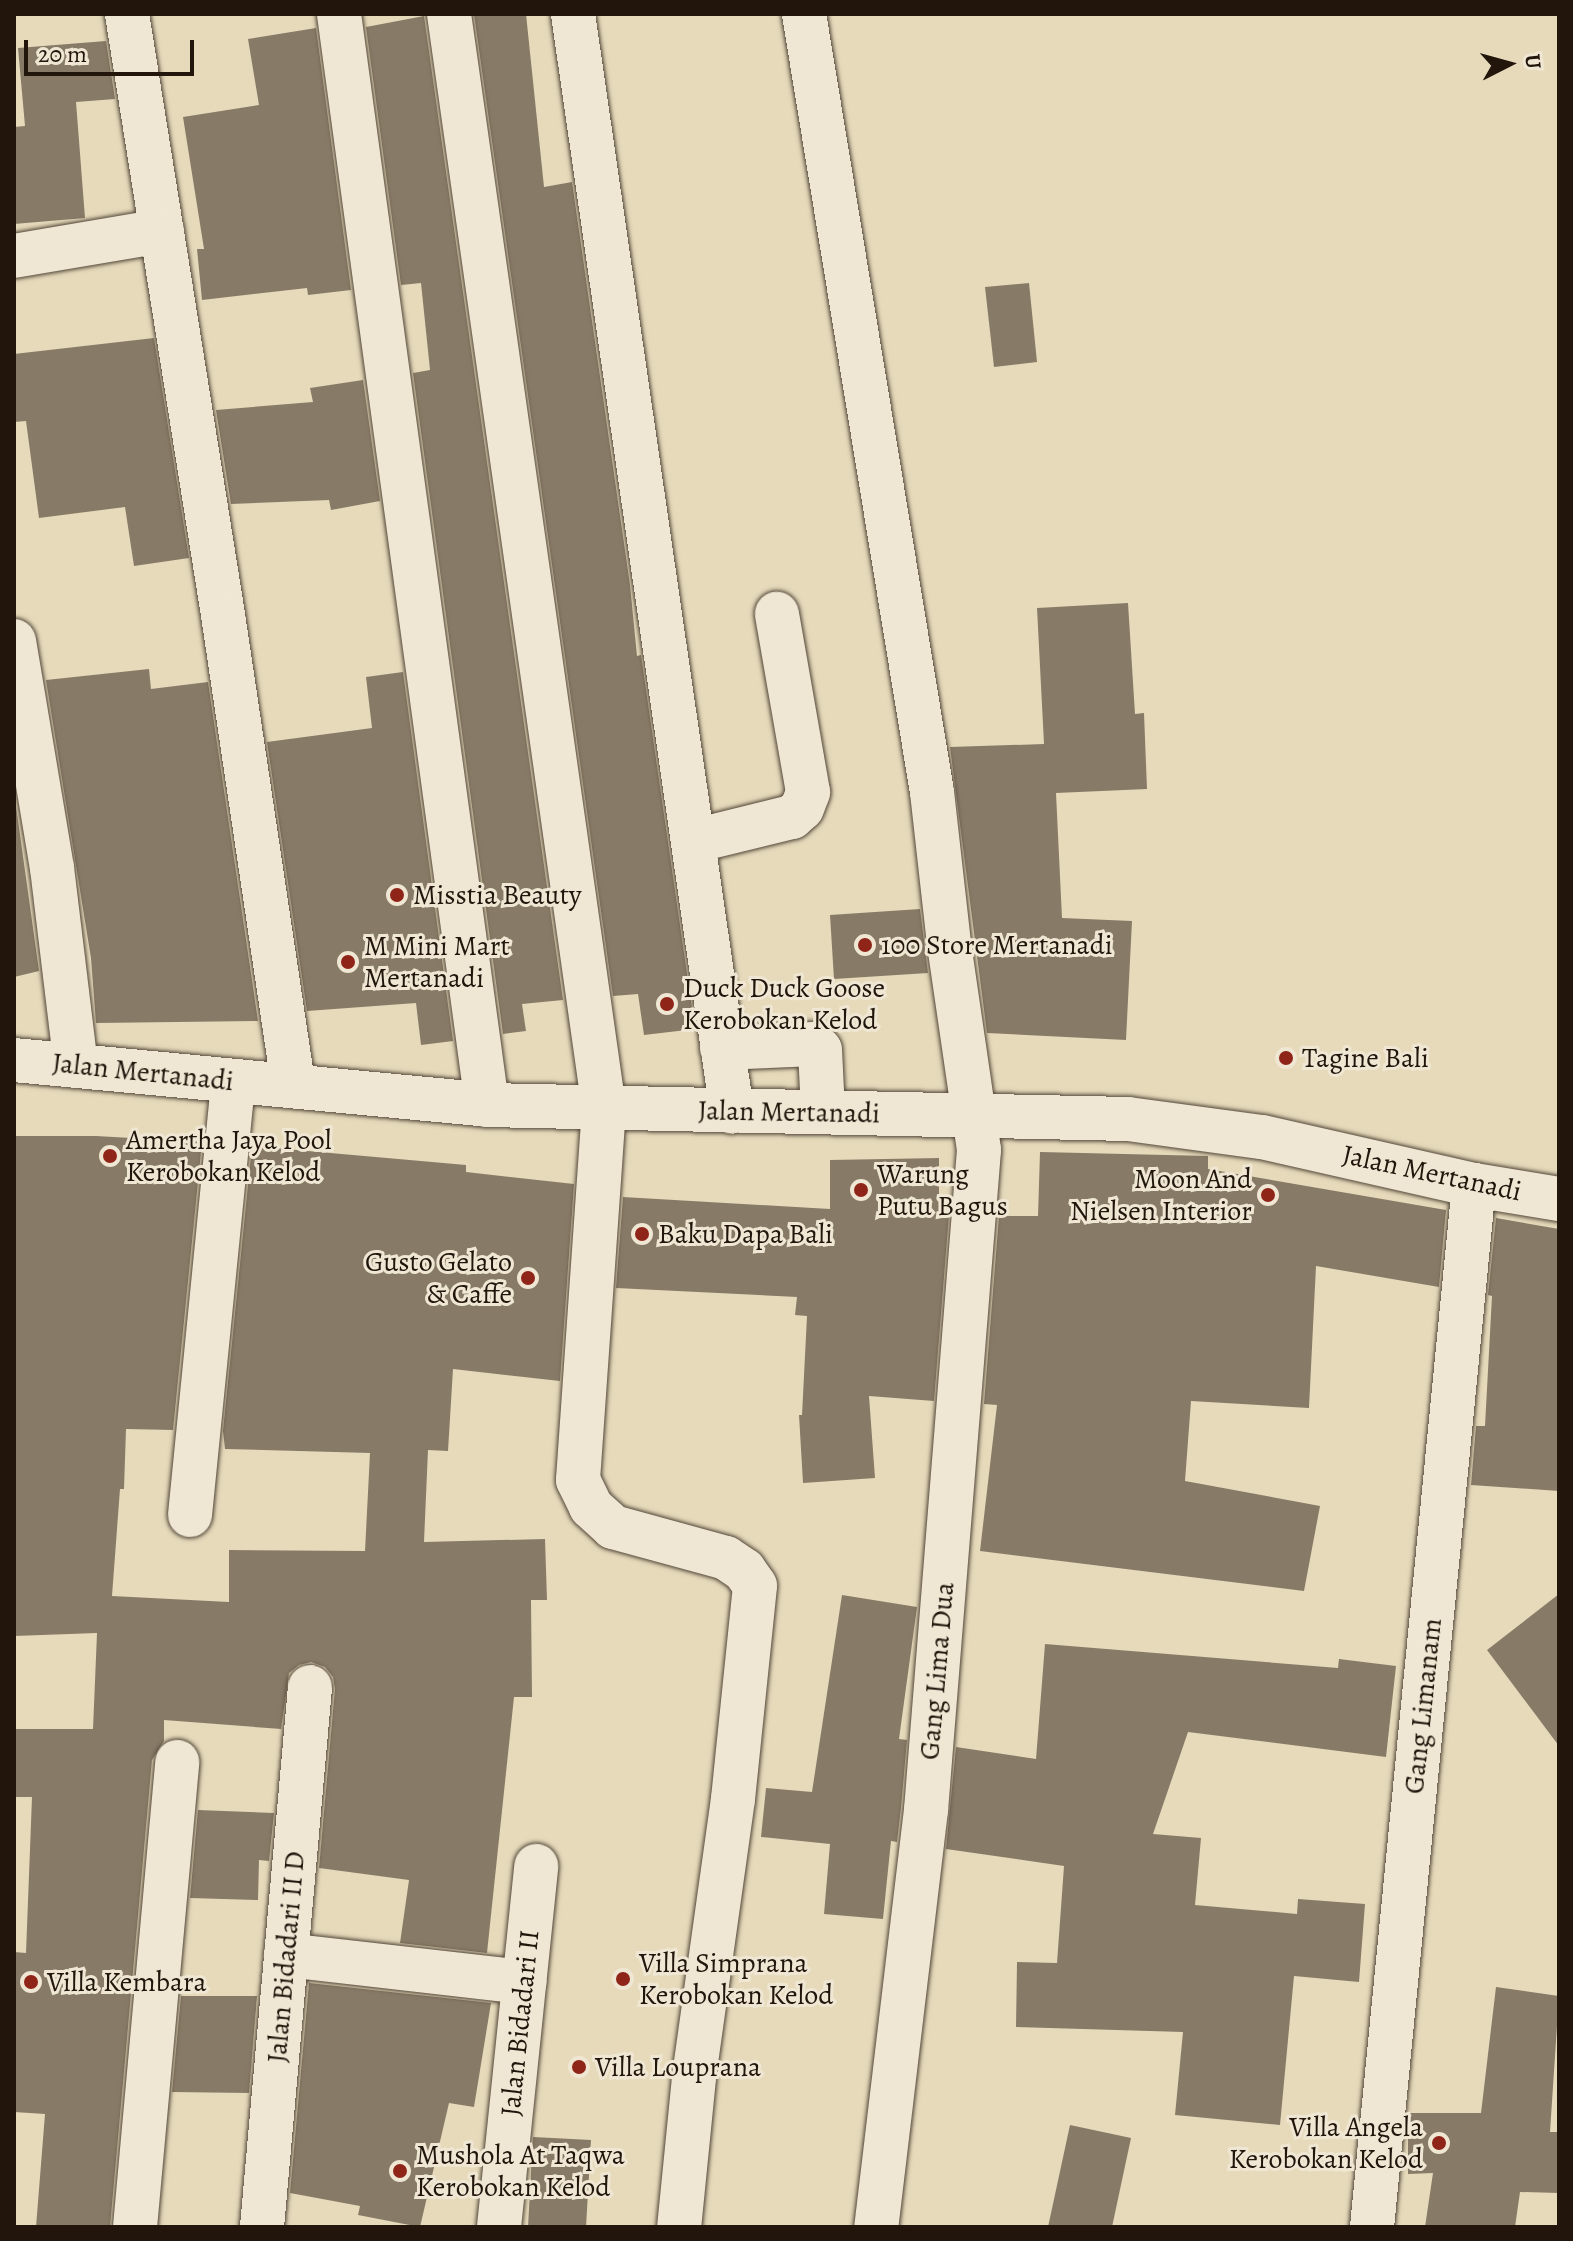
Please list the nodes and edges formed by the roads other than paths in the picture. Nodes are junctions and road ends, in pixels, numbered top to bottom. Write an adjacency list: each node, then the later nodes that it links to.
1 (127, 14): 6 (street)
2 (339, 14): 16 (street)
3 (449, 14): 17 (street)
4 (573, 14): 10 (street)
5 (804, 14): 20 (street, Gang Lima Dua)
6 (162, 231): 7 (street); 15 (street)
7 (14, 256)
8 (777, 614): 10 (street)
9 (14, 641): 13 (street)
10 (694, 841): 11 (street)
11 (722, 1048): 18 (street); 19 (street)
12 (14, 1060): 13 (street, Jalan Mertanadi)
13 (76, 1066): 14 (street, Jalan Mertanadi)
14 (233, 1081): 15 (street, Jalan Mertanadi); 23 (street)
15 (293, 1086): 16 (street, Jalan Mertanadi)
16 (487, 1105): 17 (street, Jalan Mertanadi)
17 (604, 1108): 18 (street, Jalan Mertanadi); 32 (street)
18 (732, 1112): 19 (street, Jalan Mertanadi)
19 (823, 1112): 20 (street, Jalan Mertanadi)
20 (973, 1114): 21 (street, Jalan Mertanadi); 33 (street, Gang Lima Dua)
21 (1474, 1185): 22 (street, Jalan Mertanadi); 34 (street, Gang Limanam)
22 (1559, 1199)
23 (190, 1515)
24 (310, 1687): 27 (street, Jalan Bidadari II D)
25 (177, 1762): 29 (street)
26 (536, 1866): 28 (street, Jalan Bidadari II)
27 (286, 1955): 28 (street); 30 (street, Jalan Bidadari II D)
28 (524, 1982): 31 (street, Jalan Bidadari II)
29 (135, 2227)
30 (262, 2227)
31 (499, 2227)
32 (679, 2227)
33 (876, 2227)
34 (1372, 2227)

